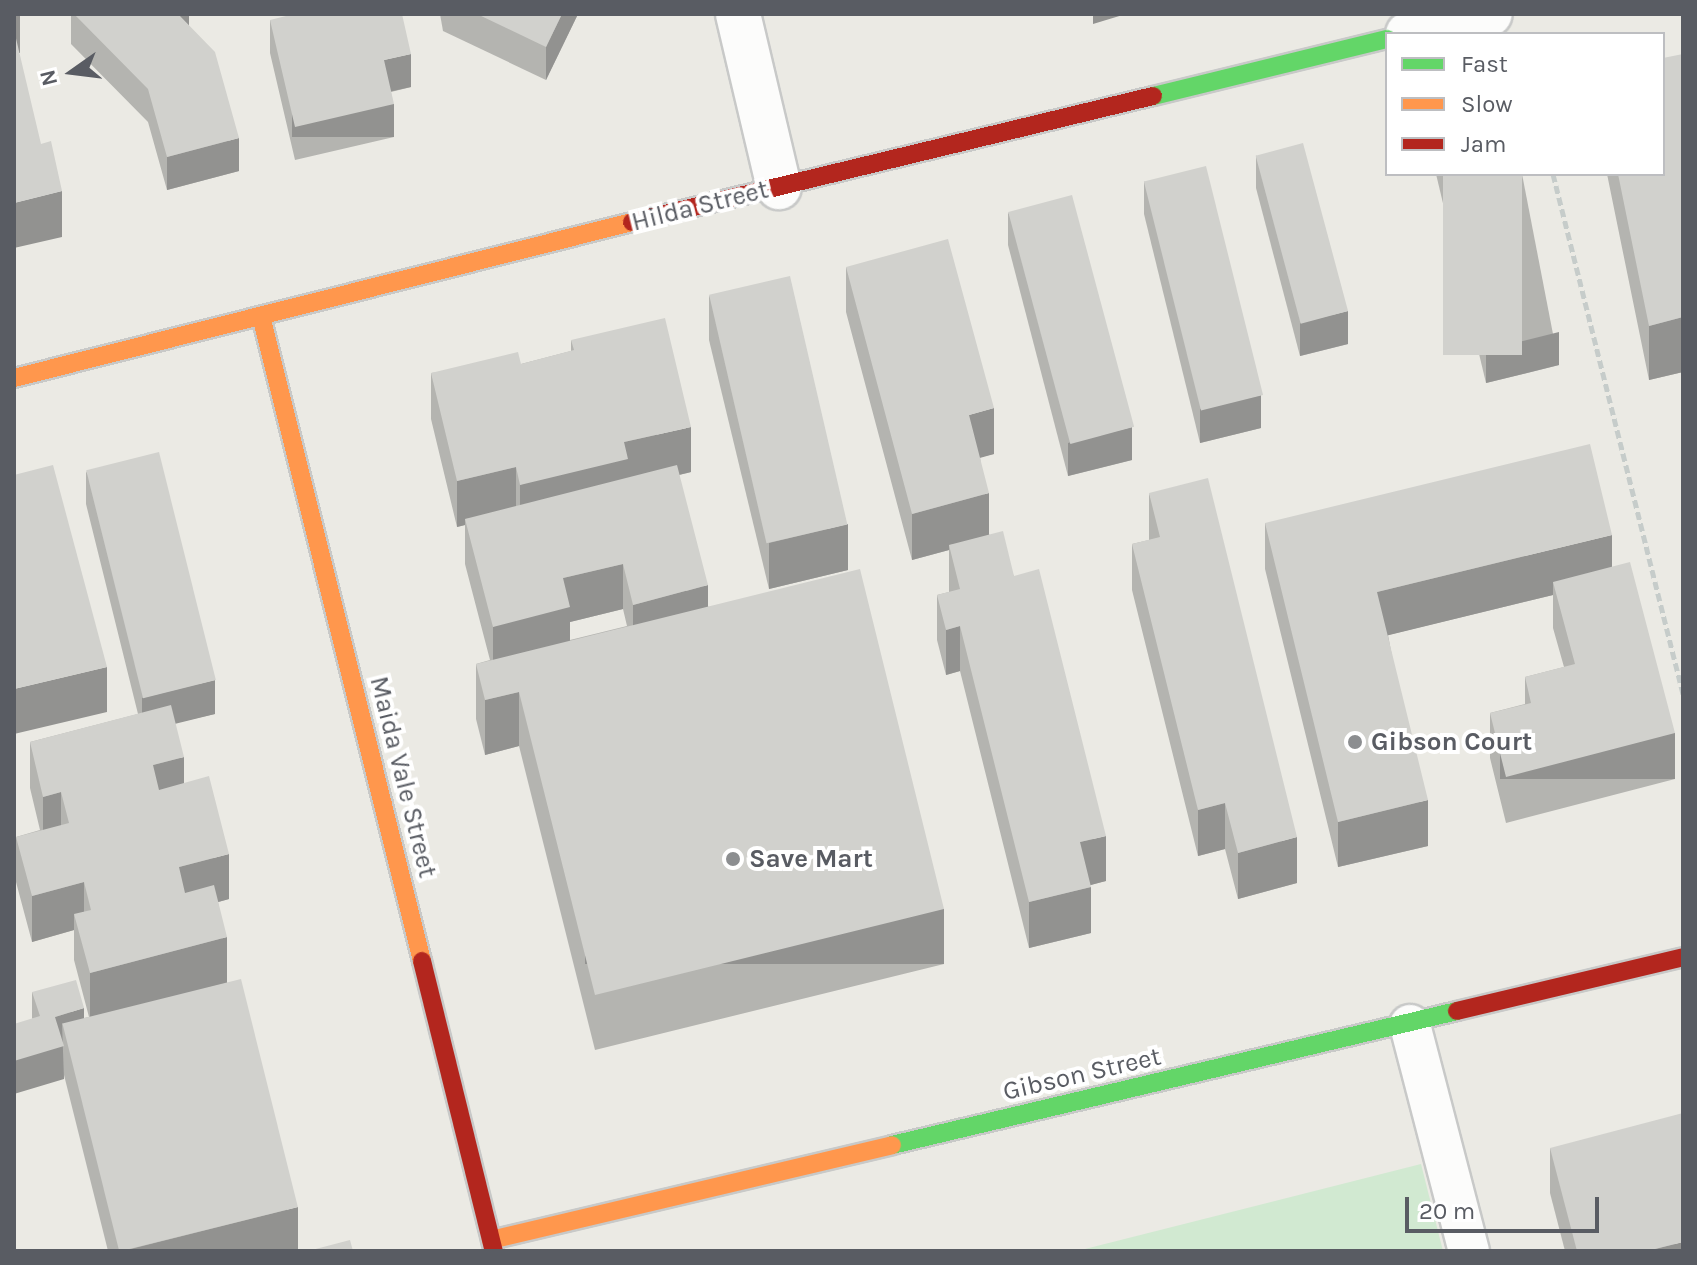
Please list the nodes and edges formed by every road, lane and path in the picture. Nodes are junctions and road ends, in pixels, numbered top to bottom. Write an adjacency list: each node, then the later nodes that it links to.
1 (738, 14): 6 (street)
2 (1490, 14): 3 (street)
3 (1416, 32)
4 (1385, 39): 6 (street, Hilda Street)
5 (1554, 176): 9 (path)
6 (779, 187): 7 (street, Hilda Street)
7 (261, 316): 8 (street, Hilda Street); 12 (street, Maida Vale Street)
8 (14, 378)
9 (1683, 694)
10 (1683, 957): 11 (street, Gibson Street)
11 (1410, 1025): 12 (street, Gibson Street); 13 (lane)
12 (493, 1245)
13 (1469, 1251)

